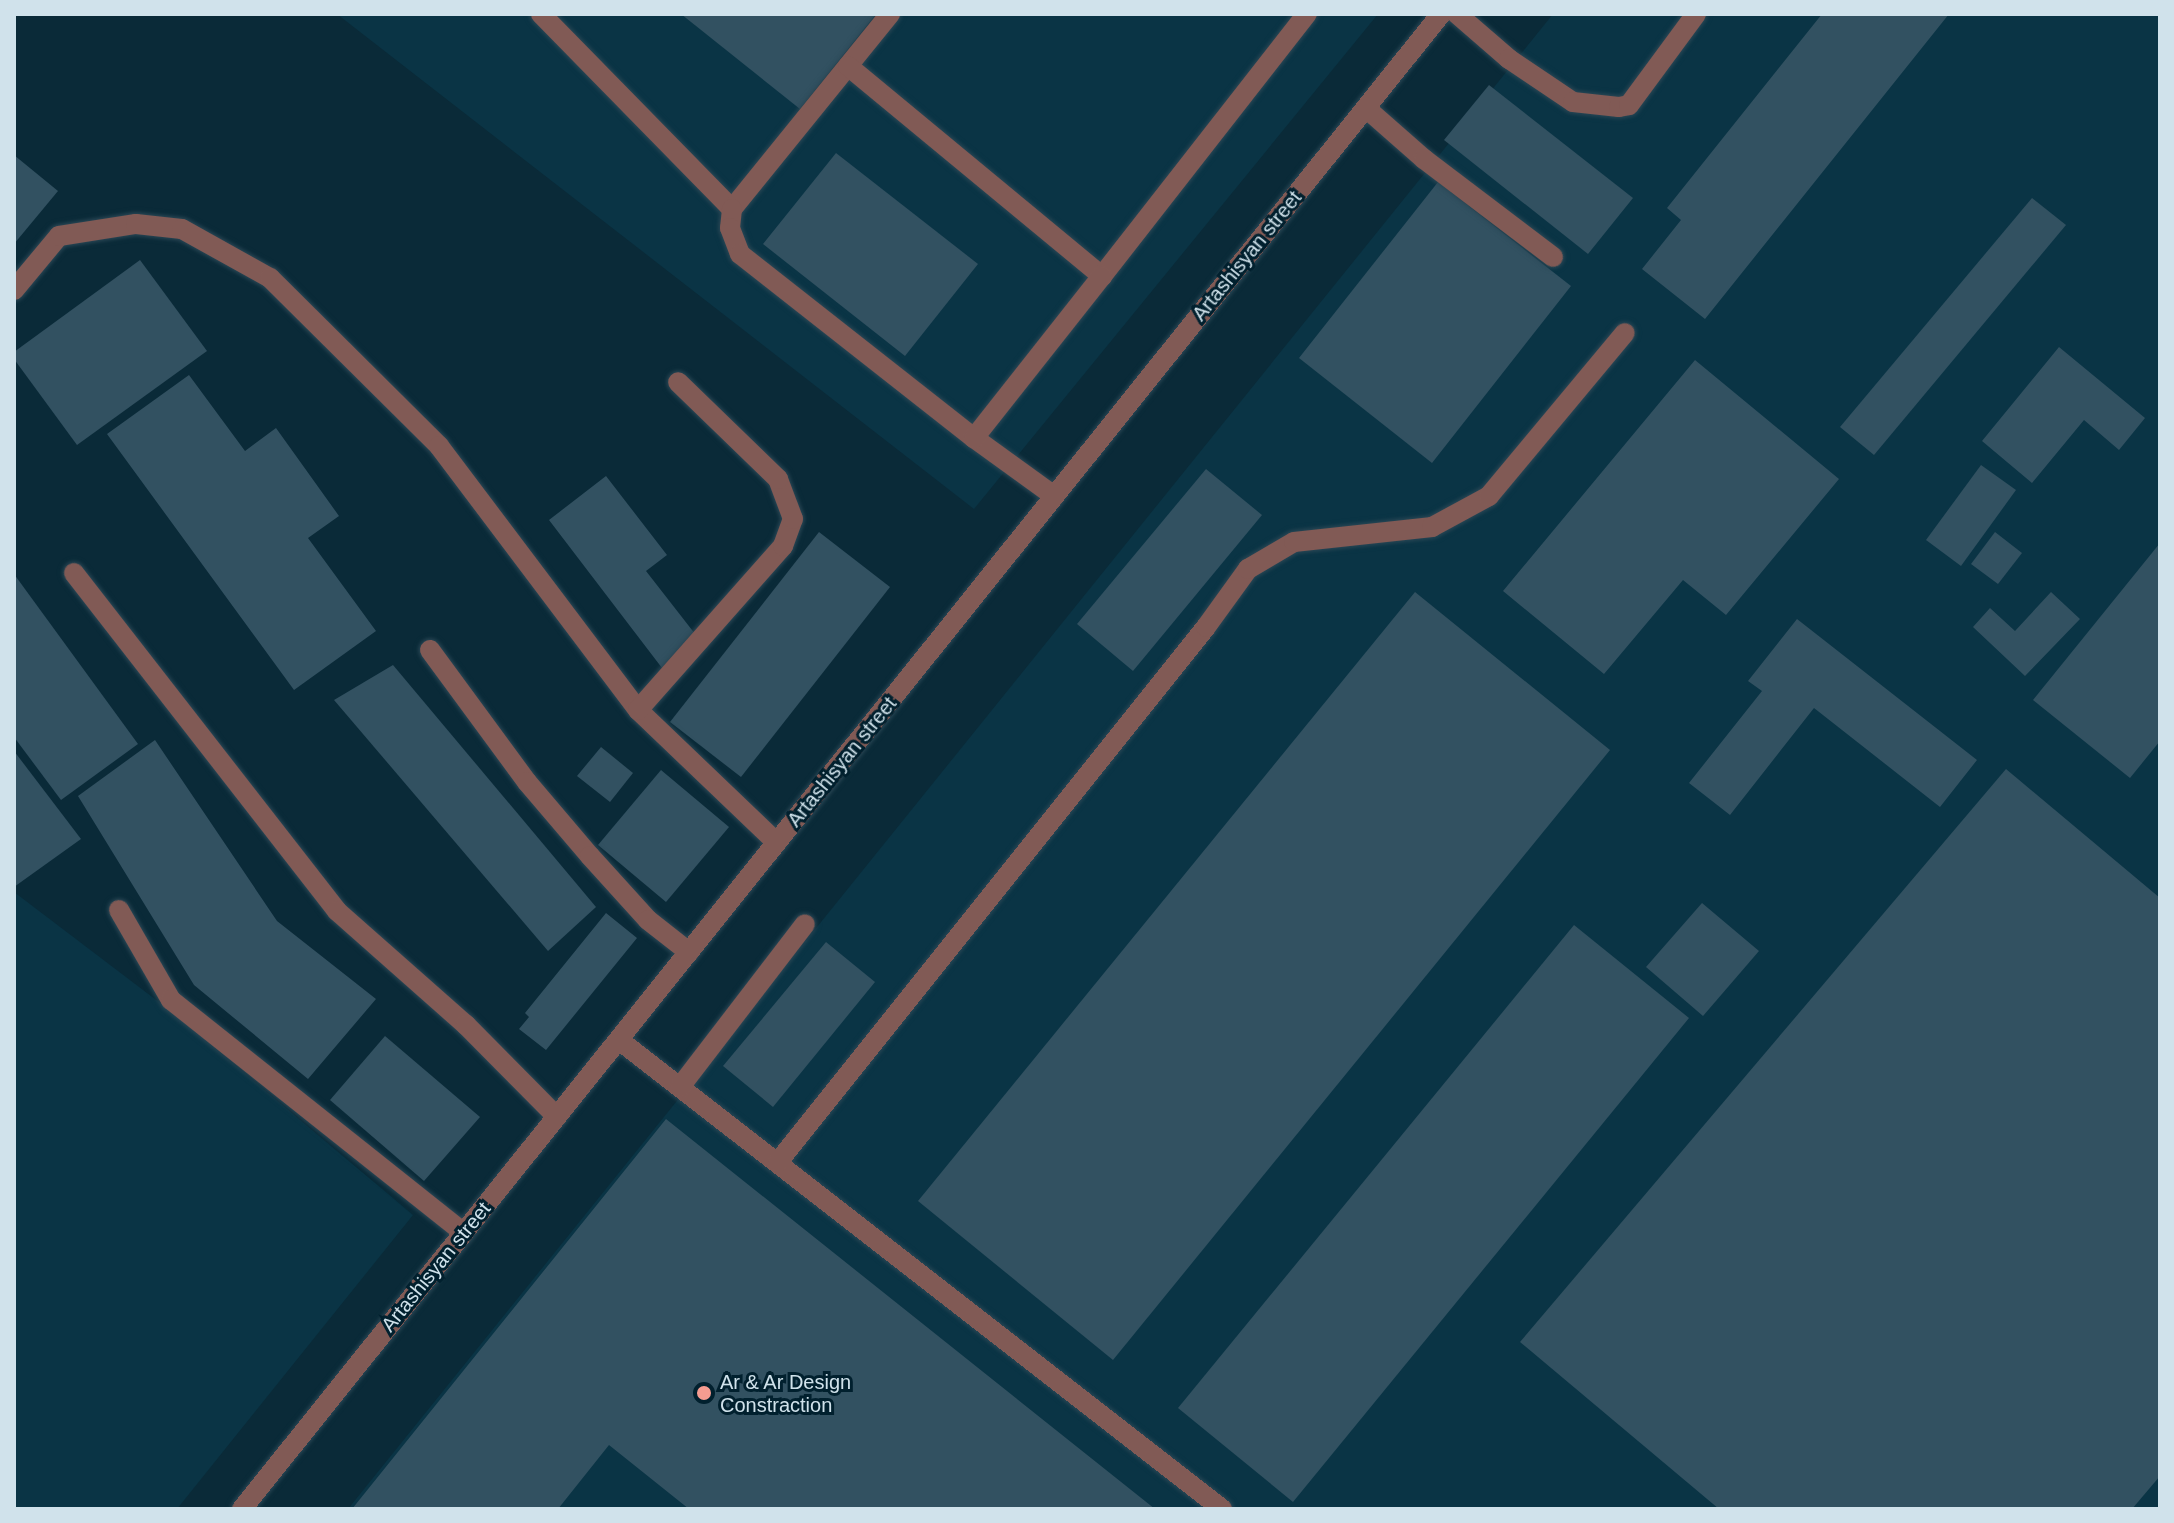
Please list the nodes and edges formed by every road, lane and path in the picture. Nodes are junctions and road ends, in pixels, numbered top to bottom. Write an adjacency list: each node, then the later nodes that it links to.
1 (541, 14): 9 (street)
2 (890, 14): 7 (street)
3 (1307, 14): 11 (street)
4 (1441, 14): 8 (street, Artashisyan street)
5 (1457, 14): 6 (street)
6 (1696, 14)
7 (848, 66): 9 (street); 11 (street)
8 (1366, 108): 10 (street); 16 (street, Artashisyan street)
9 (732, 209): 15 (street)
10 (1553, 257)
11 (1102, 276): 15 (street)
12 (14, 290): 19 (street)
13 (1625, 333): 27 (street)
14 (678, 382): 19 (street)
15 (974, 438): 16 (street)
16 (1054, 496): 20 (street, Artashisyan street)
17 (74, 573): 26 (street)
18 (430, 650): 23 (street)
19 (638, 710): 20 (street)
20 (777, 843): 23 (street, Artashisyan street)
21 (119, 910): 28 (street)
22 (805, 924): 25 (street)
23 (689, 952): 24 (street, Artashisyan street)
24 (619, 1040): 25 (street); 26 (street, Artashisyan street)
25 (680, 1087): 27 (street)
26 (557, 1117): 28 (street, Artashisyan street)
27 (778, 1162): 30 (street)
28 (464, 1233): 29 (street, Artashisyan street)
29 (242, 1509)
30 (1222, 1509)

